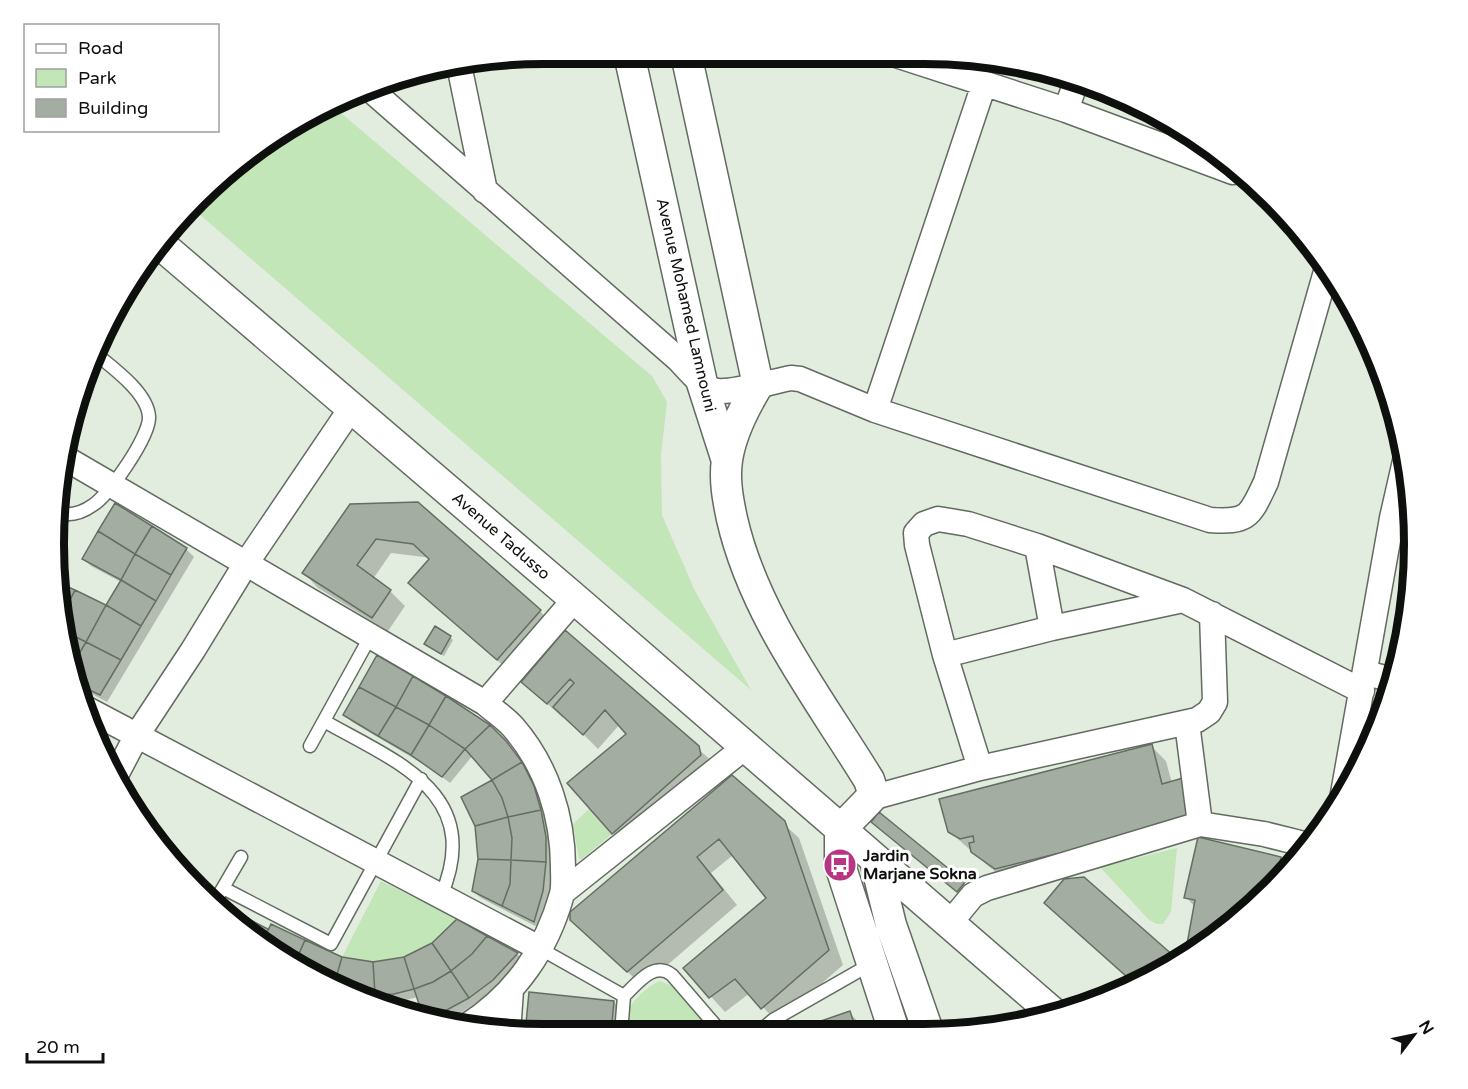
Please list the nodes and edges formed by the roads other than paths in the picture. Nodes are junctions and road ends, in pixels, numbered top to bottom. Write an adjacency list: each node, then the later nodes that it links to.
1 (631, 65): 14 (street, Avenue Mohamed Lamnouni)
2 (688, 65): 15 (street)
3 (927, 65): 5 (street)
4 (461, 72): 10 (street)
5 (984, 84): 8 (street); 17 (street)
6 (1074, 89): 8 (street)
7 (377, 95): 10 (street)
8 (1066, 110): 9 (street)
9 (1220, 167)
10 (486, 191): 14 (street)
11 (166, 249): 16 (street, Avenue Tadusso)
12 (1324, 279): 17 (street)
13 (102, 359): 20 (lane)
14 (702, 383): 15 (street); 18 (street, Avenue Mohamed Lamnouni)
15 (758, 385): 17 (street); 18 (street, Avenue Mohamed Lamnouni)
16 (351, 407): 24 (street); 25 (street, Avenue Tadusso)
17 (875, 410)
18 (727, 461): 44 (street)
19 (72, 462): 20 (street)
20 (113, 486): 21 (lane); 24 (street)
21 (66, 515)
22 (1402, 520): 32 (street)
23 (1036, 546): 26 (street); 28 (street); 30 (street)
24 (246, 565): 29 (street); 37 (street)
25 (575, 599): 33 (street); 39 (street, Avenue Tadusso)
26 (1183, 600): 27 (street); 28 (street)
27 (1212, 614): 32 (street); 36 (street)
28 (1052, 628): 30 (street)
29 (370, 637): 33 (street); 35 (lane)
30 (945, 655): 41 (street)
31 (1384, 681): 32 (street)
32 (1364, 682): 42 (street)
33 (486, 703): 52 (street)
34 (95, 713): 37 (street)
35 (324, 721): 38 (lane); 43 (lane)
36 (1187, 723): 41 (street); 45 (street)
37 (137, 735): 40 (street); 50 (street)
38 (310, 746)
39 (744, 748): 46 (street, Avenue Tadusso); 52 (street)
40 (120, 768)
41 (980, 768): 44 (street)
42 (1348, 768)
43 (421, 778): 50 (lane); 54 (lane)
44 (871, 798): 46 (street)
45 (1200, 824): 47 (street); 55 (street)
46 (840, 830): 49 (street, Avenue Tadusso); 57 (street)
47 (1299, 843)
48 (241, 857): 51 (lane)
49 (875, 860): 55 (street, Avenue Tadusso); 67 (street)
50 (376, 862): 51 (lane); 54 (street)
51 (223, 888): 53 (lane)
52 (563, 892): 56 (street)
53 (218, 896)
54 (441, 896): 56 (street)
55 (950, 924): 60 (street, Avenue Tadusso)
56 (539, 948): 58 (street); 59 (lane)
57 (871, 964): 65 (lane); 66 (street)
58 (511, 990): 61 (street); 62 (street)
59 (624, 996): 63 (lane); 64 (lane)
60 (1047, 1008)
61 (477, 1019)
62 (509, 1023)
63 (622, 1024)
64 (715, 1024)
65 (768, 1024)
66 (892, 1024)
67 (926, 1024)

